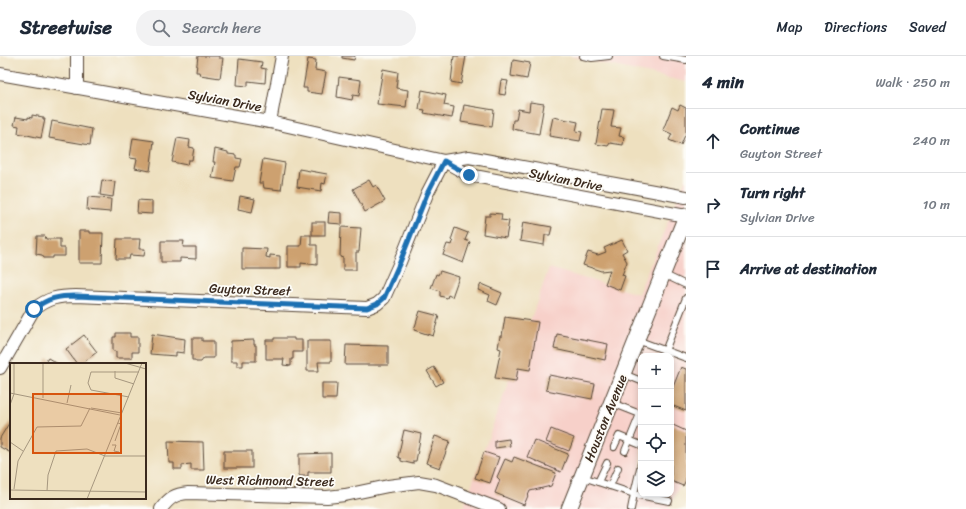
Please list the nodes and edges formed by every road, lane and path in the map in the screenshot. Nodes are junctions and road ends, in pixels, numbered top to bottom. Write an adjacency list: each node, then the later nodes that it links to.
1 (77, 56): 8 (street)
2 (282, 56): 9 (street)
3 (583, 56): 4 (lane)
4 (609, 56)
5 (663, 56): 6 (lane)
6 (686, 60)
7 (0, 74): 8 (street, Sylvian Drive)
8 (76, 88): 9 (street, Sylvian Drive)
9 (270, 122): 10 (street, Sylvian Drive)
10 (444, 161): 11 (street, Sylvian Drive); 12 (street, Sylvian Drive); 20 (street, Guyton Street)
11 (686, 197)
12 (686, 216): 13 (street, Houston Avenue)
13 (663, 274): 14 (lane); 16 (street, Houston Avenue)
14 (686, 285)
15 (686, 298): 17 (lane)
16 (637, 340): 17 (lane); 21 (street, Houston Avenue)
17 (664, 353)
18 (674, 355): 19 (lane)
19 (686, 358)
20 (0, 368)
21 (623, 374): 22 (lane); 23 (street, Houston Avenue)
22 (638, 380)
23 (611, 403): 24 (lane); 32 (street, Houston Avenue)
24 (638, 412)
25 (638, 420): 26 (lane)
26 (630, 440): 27 (lane); 28 (lane); 29 (lane)
27 (638, 444)
28 (614, 447)
29 (625, 452)
30 (607, 462): 34 (lane)
31 (618, 468): 35 (lane)
32 (581, 477): 34 (lane); 40 (street, Houston Avenue)
33 (638, 477): 36 (lane)
34 (598, 482): 35 (lane)
35 (610, 486): 36 (lane)
36 (634, 494): 37 (lane); 41 (lane)
37 (669, 500)
38 (161, 509): 39 (street, West Richmond Street)
39 (499, 509)
40 (569, 509)
41 (631, 509)

